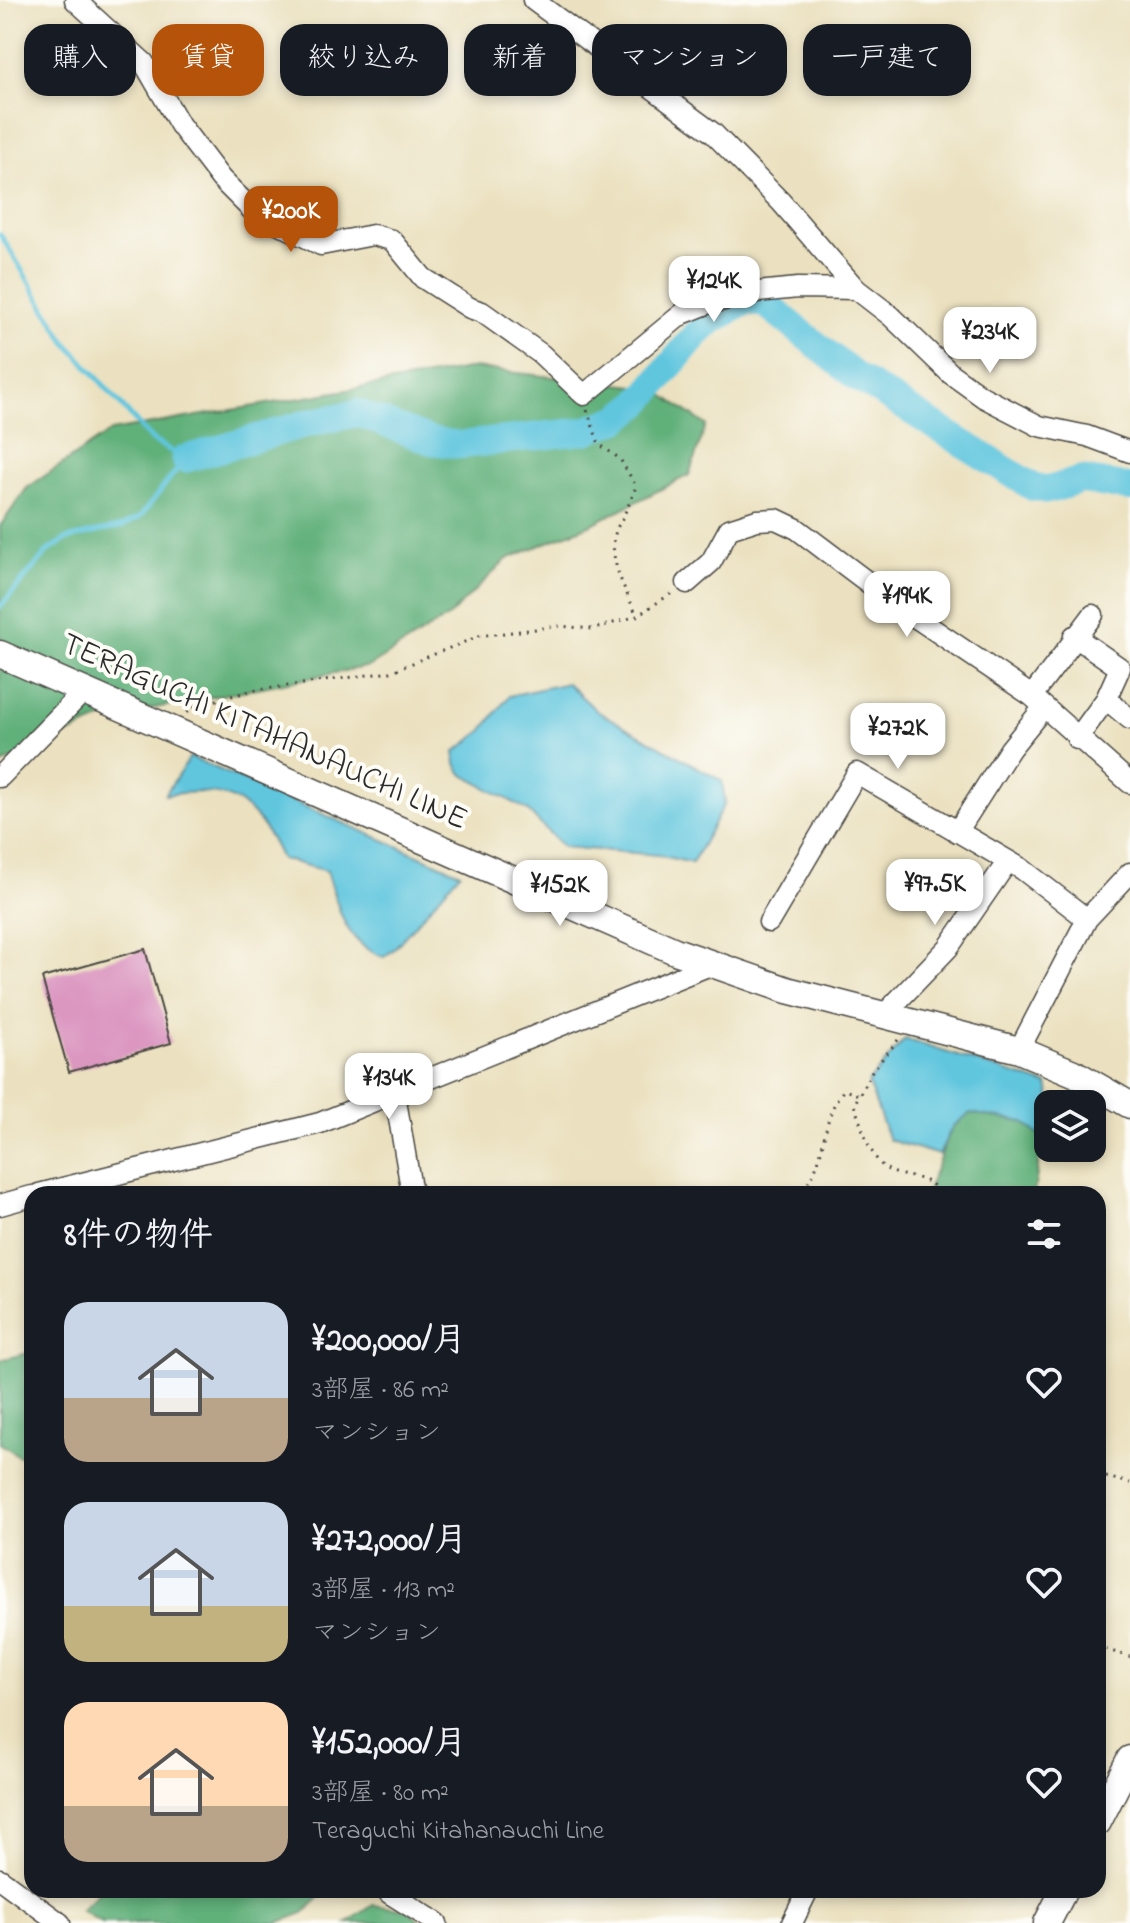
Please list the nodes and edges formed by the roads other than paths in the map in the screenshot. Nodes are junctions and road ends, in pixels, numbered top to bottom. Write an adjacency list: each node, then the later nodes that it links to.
1 (75, 0): 3 (street)
2 (533, 0): 3 (street)
3 (856, 289): 4 (street)
4 (1130, 452)
5 (687, 583): 11 (street)
6 (1093, 615): 7 (street)
7 (1074, 636): 10 (street); 11 (street)
8 (0, 654): 9 (main road, TERAGUCHI KITAHANAUCHI LINE)
9 (84, 691): 14 (street); 21 (main road, TERAGUCHI KITAHANAUCHI LINE)
10 (1106, 699): 12 (street); 13 (street)
11 (1038, 701): 13 (street); 16 (street)
12 (1130, 719)
13 (1077, 739): 15 (street)
14 (0, 777)
15 (1130, 783)
16 (957, 832): 17 (street); 20 (street)
17 (1008, 861): 19 (street); 22 (street)
18 (1130, 873): 19 (street)
19 (1087, 919): 23 (street)
20 (769, 922)
21 (710, 965): 22 (main road, TERAGUCHI KITAHANAUCHI LINE); 24 (street)
22 (886, 1013): 23 (main road, TERAGUCHI KITAHANAUCHI LINE)
23 (1019, 1050): 25 (main road, TERAGUCHI KITAHANAUCHI LINE)
24 (395, 1095): 26 (street); 27 (street)
25 (1130, 1105)
26 (71, 1186)
27 (411, 1186)
28 (24, 1198): 29 (street)
29 (0, 1205)
30 (1130, 1759): 31 (main road)
31 (1106, 1806)
32 (0, 1879): 33 (street)
33 (24, 1897)
34 (26, 1898): 38 (street)
35 (397, 1898): 39 (street)
36 (804, 1898): 40 (street)
37 (1060, 1898): 41 (main road)
38 (60, 1923)
39 (437, 1923)
40 (792, 1923)
41 (1047, 1923)

